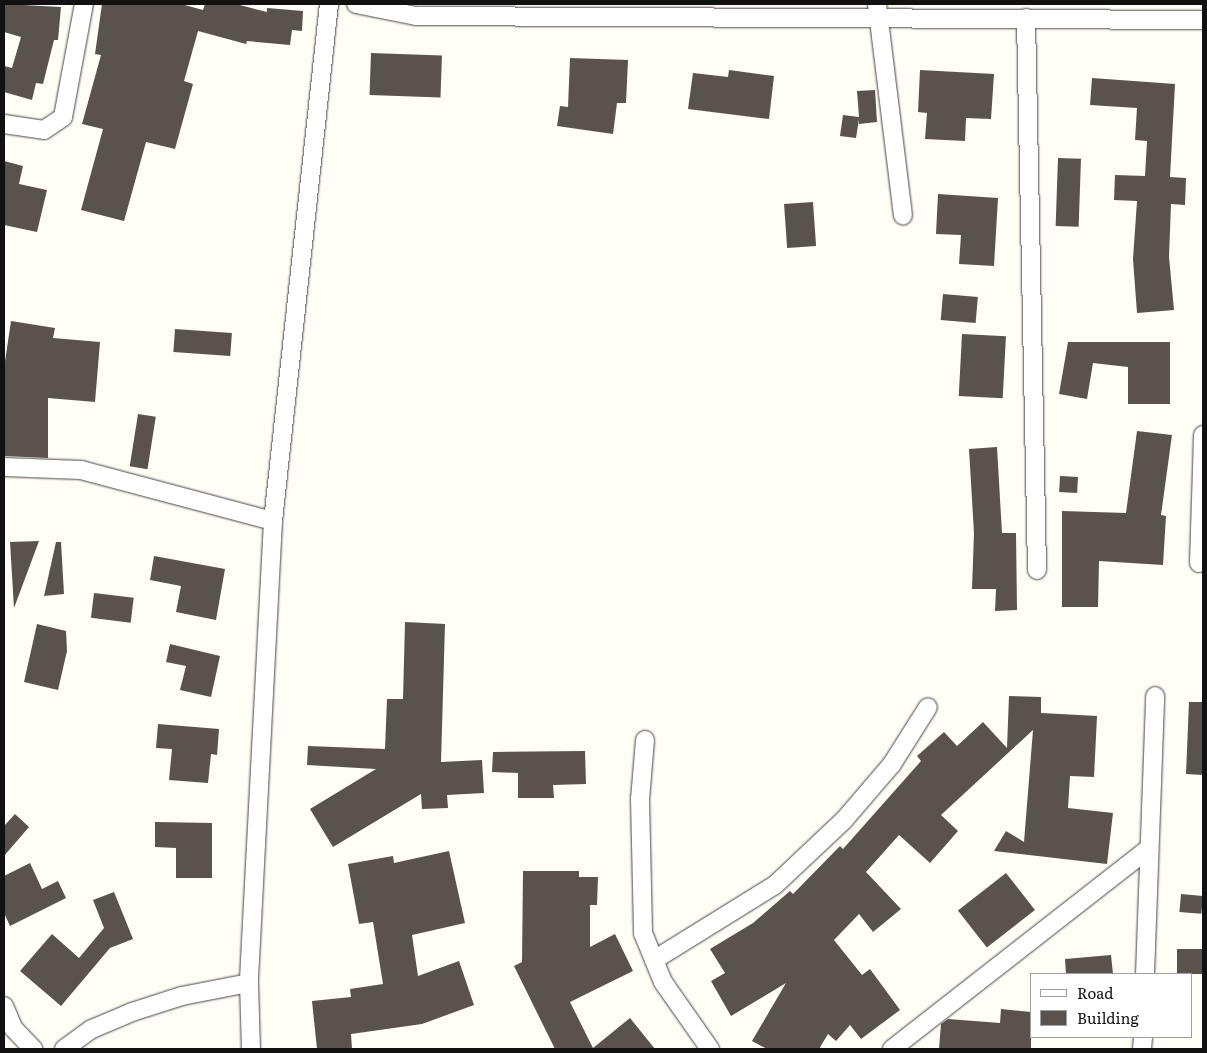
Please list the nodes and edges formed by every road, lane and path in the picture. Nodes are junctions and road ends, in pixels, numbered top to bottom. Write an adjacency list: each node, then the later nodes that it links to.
1 (84, 4): 8 (street)
2 (329, 4): 12 (street)
3 (356, 4): 4 (street)
4 (878, 10): 6 (street); 9 (street)
5 (1110, 11): 6 (street); 7 (street)
6 (1026, 18): 14 (street)
7 (1203, 20)
8 (4, 124)
9 (904, 215)
10 (1203, 435): 13 (street)
11 (4, 467): 12 (street)
12 (273, 521): 21 (street)
13 (1199, 563)
14 (1037, 570)
15 (1155, 696): 18 (street)
16 (928, 707): 19 (street)
17 (645, 740): 19 (street)
18 (1149, 848): 20 (street); 28 (street)
19 (654, 960): 27 (street)
20 (1145, 973)
21 (249, 983): 25 (street); 26 (street)
22 (4, 1006): 23 (street)
23 (9, 1030): 24 (street)
24 (33, 1049)
25 (64, 1049)
26 (251, 1049)
27 (710, 1049)
28 (892, 1049)

